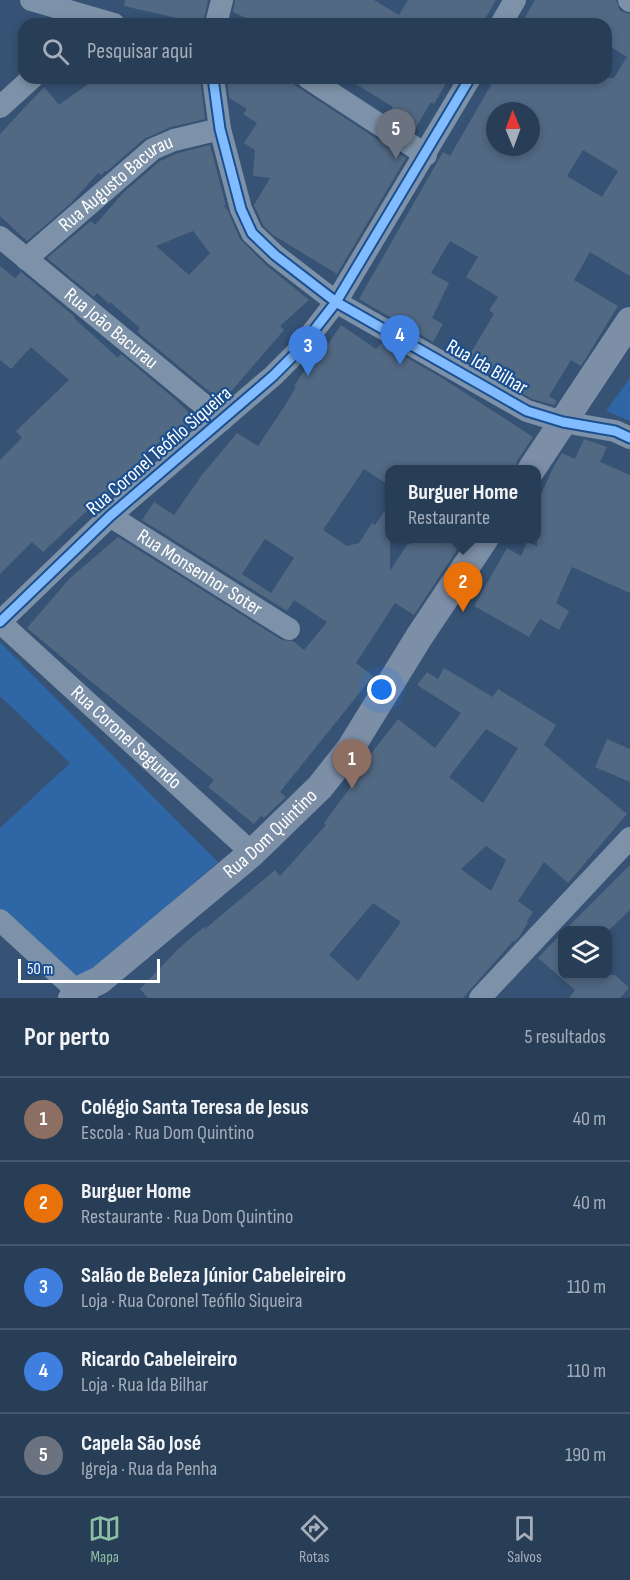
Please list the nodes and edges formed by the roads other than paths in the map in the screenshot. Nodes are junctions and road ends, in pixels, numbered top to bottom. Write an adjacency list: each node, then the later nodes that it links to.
1 (31, 0): 3 (street)
2 (515, 0): 4 (street)
3 (87, 18)
4 (504, 18)
5 (25, 84): 9 (street)
6 (214, 84): 10 (street, Rua Ida Bilhar)
7 (317, 84): 11 (street)
8 (467, 84): 11 (street, Rua Coronel Teófilo Siqueira)
9 (0, 106)
10 (220, 129): 13 (street, Rua Augusto Bacurau); 14 (street, Rua Ida Bilhar)
11 (426, 155): 14 (street, Rua Coronel Teófilo Siqueira)
12 (0, 237): 13 (street, Rua João Bacurau)
13 (26, 259): 16 (street, Rua João Bacurau)
14 (336, 302): 16 (street, Rua Coronel Teófilo Siqueira); 17 (street, Rua Ida Bilhar)
15 (630, 321): 17 (main road)
16 (222, 420): 20 (street, Rua Coronel Teófilo Siqueira)
17 (563, 422): 18 (street, Rua Ida Bilhar); 19 (main road)
18 (630, 438)
19 (534, 465)
20 (110, 516): 22 (street, Rua Coronel Teófilo Siqueira); 23 (street, Rua Monsenhor Soter)
21 (482, 543): 25 (main road, Rua Dom Quintino)
22 (0, 622): 25 (street, Rua Coronel Segundo)
23 (288, 629)
24 (630, 838): 28 (street)
25 (252, 853): 27 (main road, Rua Dom Quintino)
26 (0, 920): 27 (street)
27 (90, 993)
28 (480, 998)

